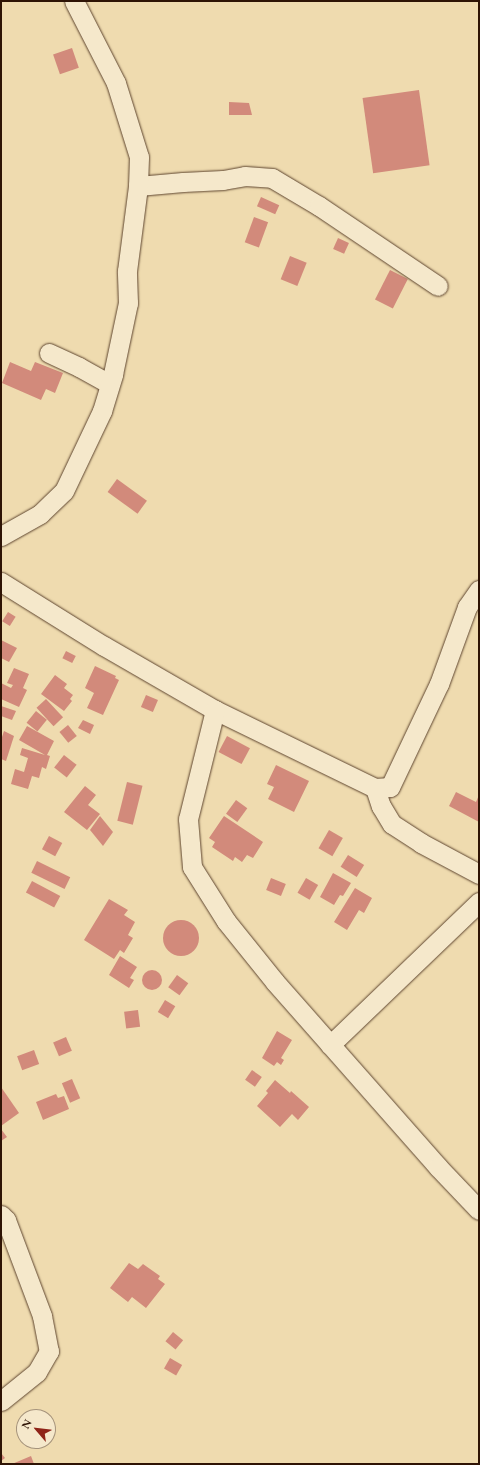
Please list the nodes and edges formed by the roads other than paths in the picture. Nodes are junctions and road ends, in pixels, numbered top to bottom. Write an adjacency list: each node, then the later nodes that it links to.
1 (74, 1): 2 (street)
2 (138, 186): 3 (street); 5 (street)
3 (438, 286)
4 (48, 353): 5 (street)
5 (110, 384): 6 (street)
6 (1, 536)
7 (1, 582): 9 (street)
8 (479, 590): 10 (street)
9 (215, 710): 10 (street); 13 (street)
10 (376, 788): 11 (street)
11 (479, 874)
12 (479, 902): 13 (street)
13 (330, 1045): 14 (street)
14 (479, 1210)
15 (1, 1214): 16 (street)
16 (1, 1401)

